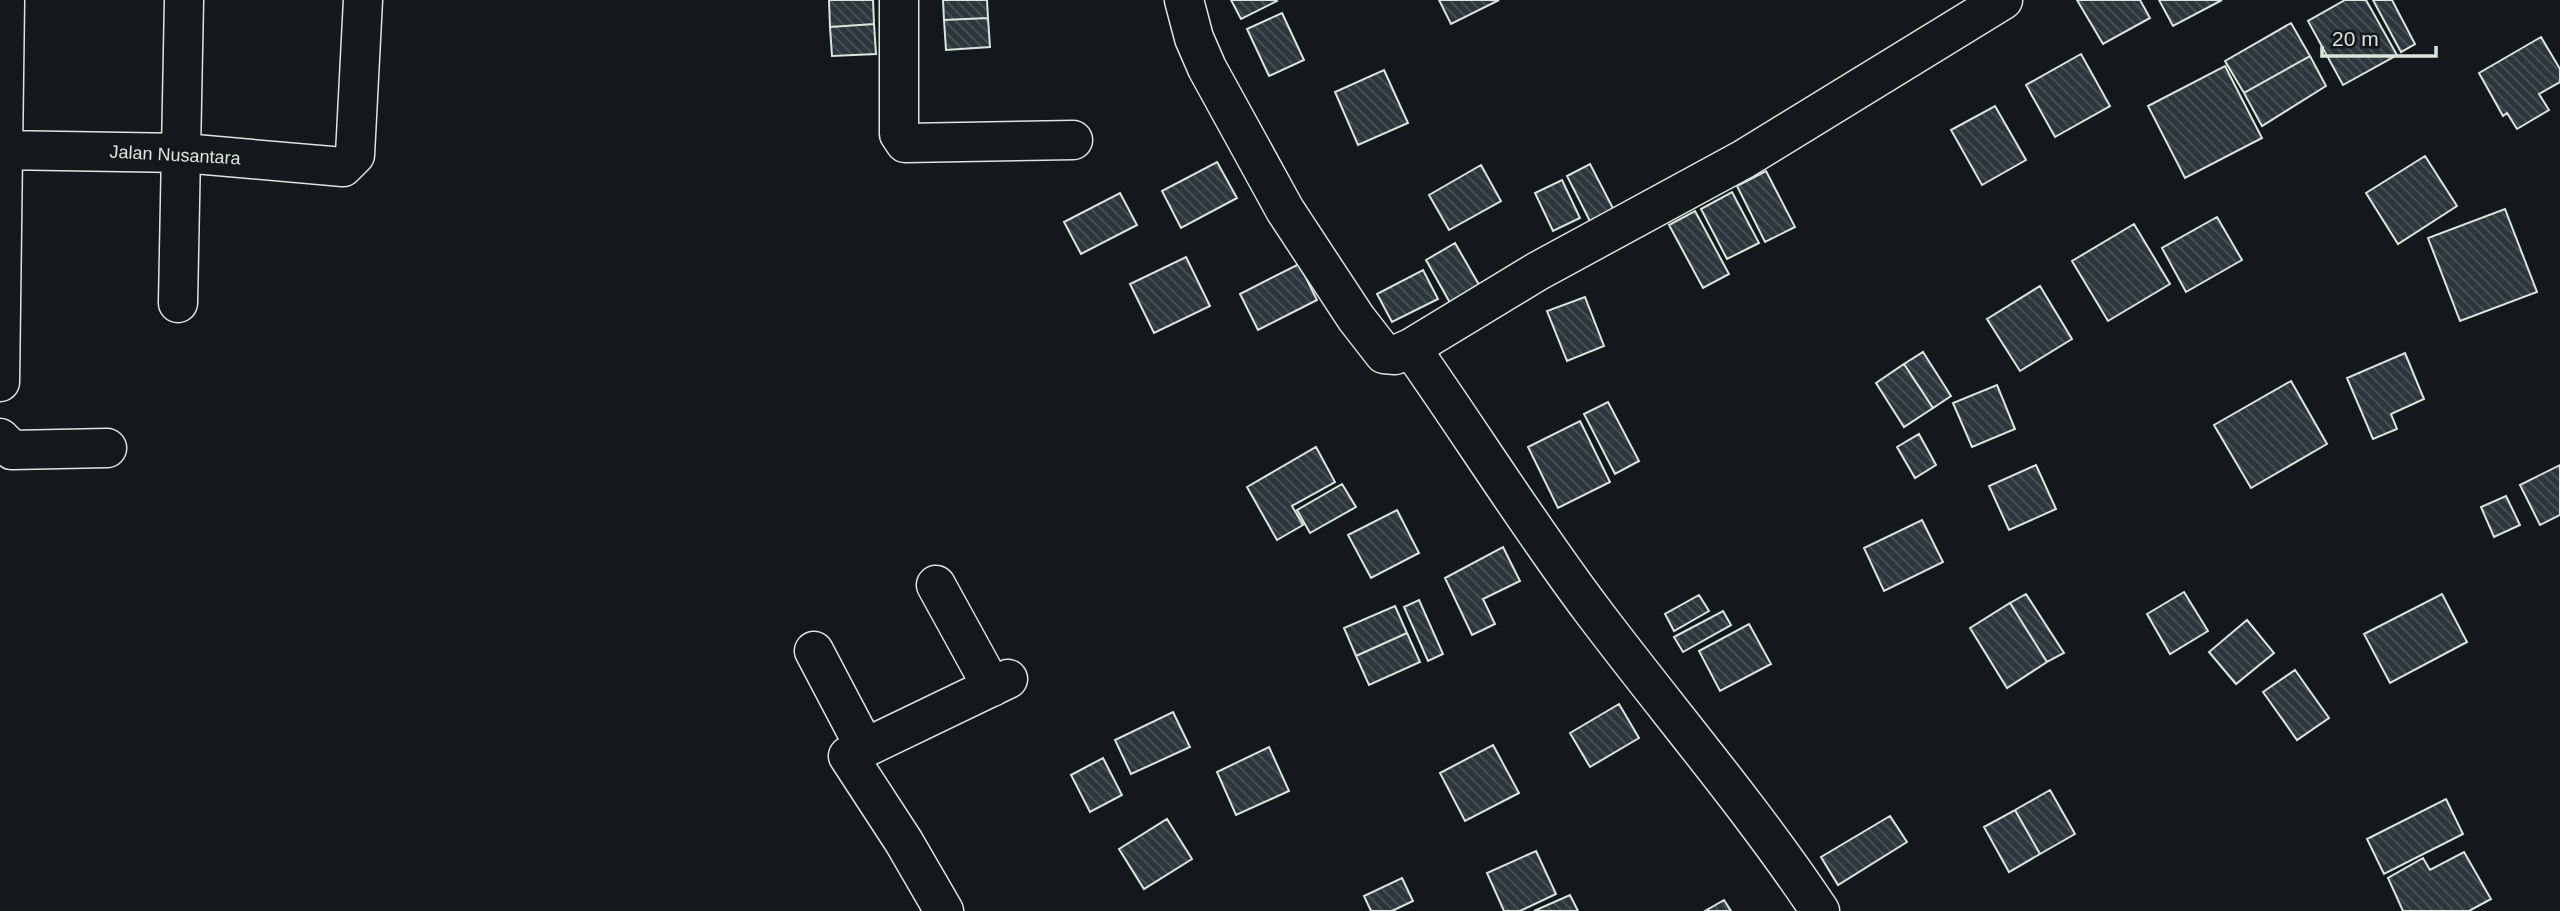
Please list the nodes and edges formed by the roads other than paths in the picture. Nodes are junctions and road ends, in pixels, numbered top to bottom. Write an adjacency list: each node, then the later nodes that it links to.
1 (5, 0): 8 (street)
2 (184, 0): 9 (street)
3 (363, 0): 9 (street, Jalan Nusantara)
4 (899, 0): 7 (street)
5 (1184, 0): 11 (street)
6 (2003, 0): 11 (street)
7 (1073, 140)
8 (1, 150): 9 (street, Jalan Nusantara); 12 (street)
9 (183, 153): 10 (street)
10 (178, 303)
11 (1411, 348): 19 (street)
12 (0, 382)
13 (0, 438): 14 (street)
14 (107, 448)
15 (936, 585): 17 (street)
16 (814, 651): 17 (street)
17 (865, 748): 18 (street)
18 (944, 911)
19 (1820, 911)

